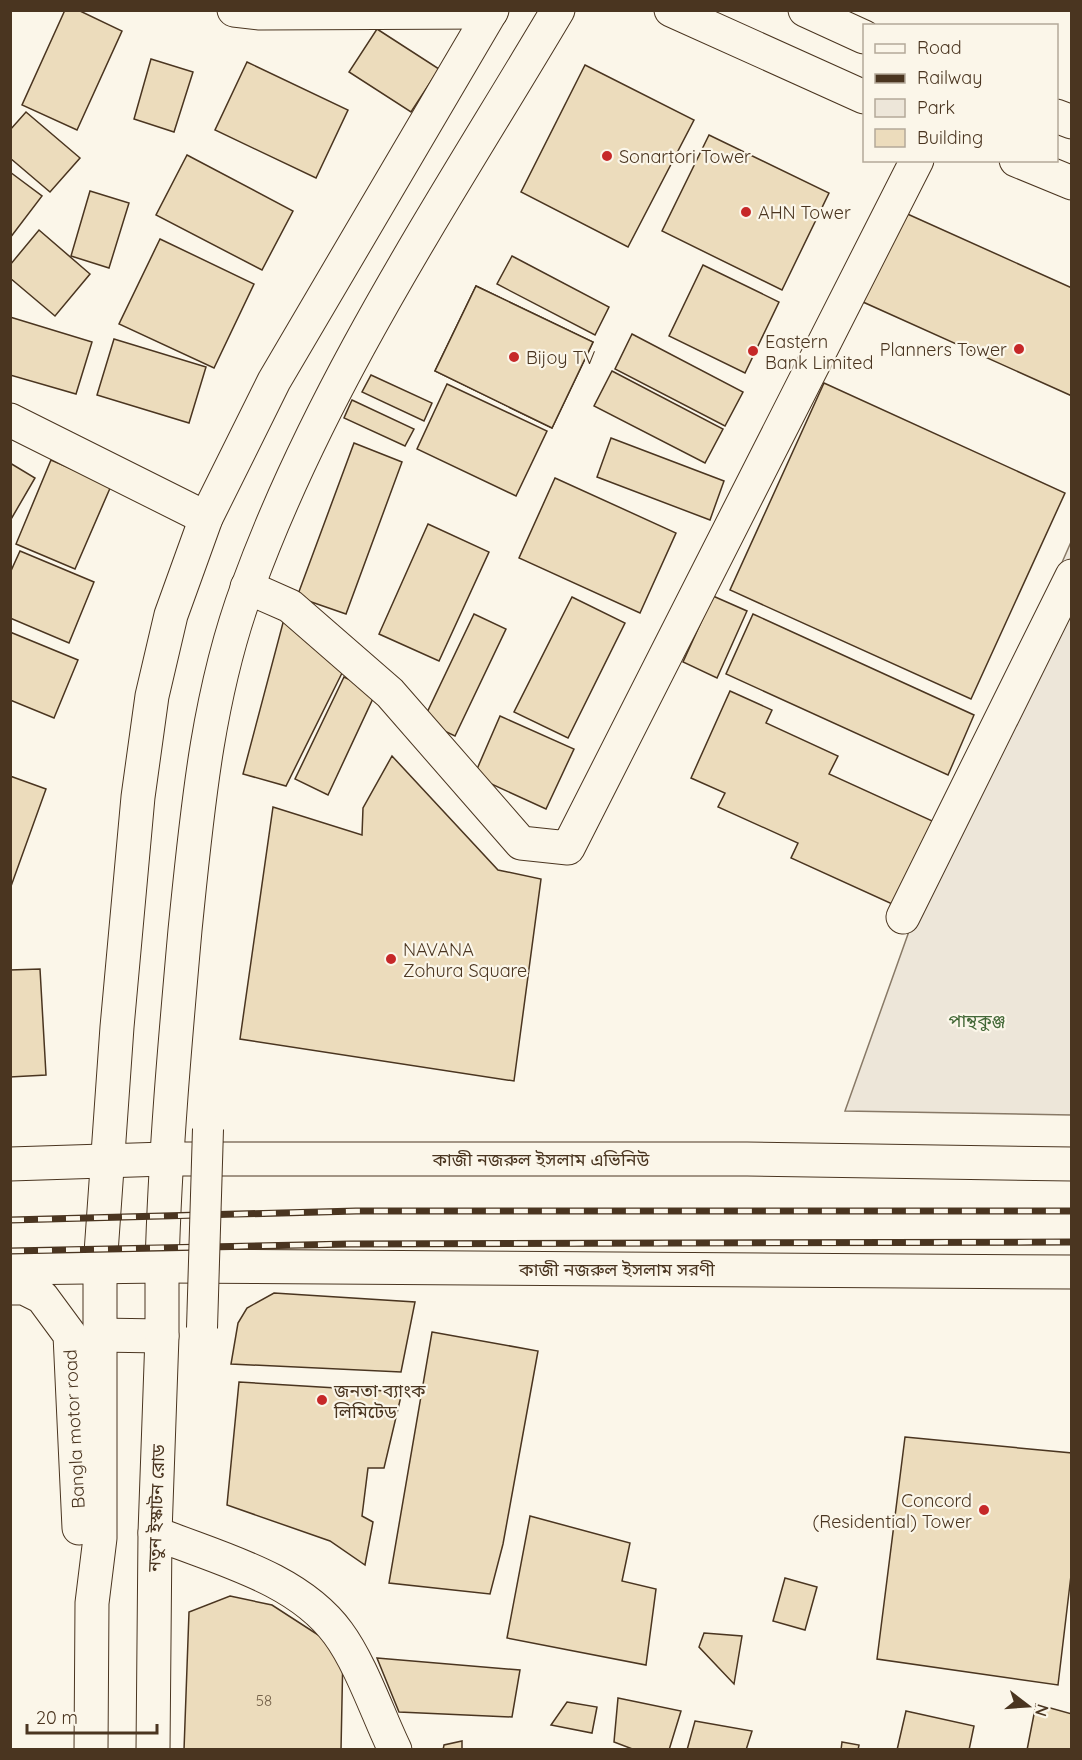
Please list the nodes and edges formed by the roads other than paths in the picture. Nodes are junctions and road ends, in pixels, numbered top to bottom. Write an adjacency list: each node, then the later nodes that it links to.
1 (234, 10): 5 (main road)
2 (558, 10): 14 (main road, নতুন ইস্কাটন রোড)
3 (671, 10): 7 (main road)
4 (805, 10): 6 (main road)
5 (491, 11): 12 (main road)
6 (863, 37)
7 (863, 97)
8 (916, 162): 14 (main road)
9 (1021, 162): 10 (main road)
10 (1071, 183)
11 (10, 420): 12 (main road)
12 (206, 518): 17 (main road)
13 (1071, 576): 15 (main road)
14 (247, 587): 18 (main road, নতুন ইস্কাটন রোড)
15 (903, 917)
16 (208, 1129): 26 (street, bridge)
17 (106, 1160): 18 (main road, কাজী নজরুল ইসলাম এভিনিউ); 19 (main road, কাজী নজরুল ইসলাম এভিনিউ); 22 (main road)
18 (165, 1160): 20 (main road, কাজী নজরুল ইসলাম এভিনিউ); 21 (main road, নতুন ইস্কাটন রোড)
19 (10, 1164)
20 (1071, 1164)
21 (162, 1266): 22 (main road); 24 (main road, কাজী নজরুল ইসলাম সরণী); 28 (main road, নতুন ইস্কাটন রোড)
22 (100, 1267): 23 (main road); 27 (main road)
23 (10, 1268)
24 (1071, 1272)
25 (10, 1288): 30 (main road, Bangla motor road)
26 (202, 1329)
27 (98, 1335): 28 (main road); 30 (main road)
28 (162, 1336): 29 (main road, নতুন ইস্কাটন রোড)
29 (155, 1533): 32 (main road, নতুন ইস্কাটন রোড); 33 (main road)
30 (92, 1603): 31 (main road)
31 (92, 1749)
32 (153, 1749)
33 (395, 1749)

